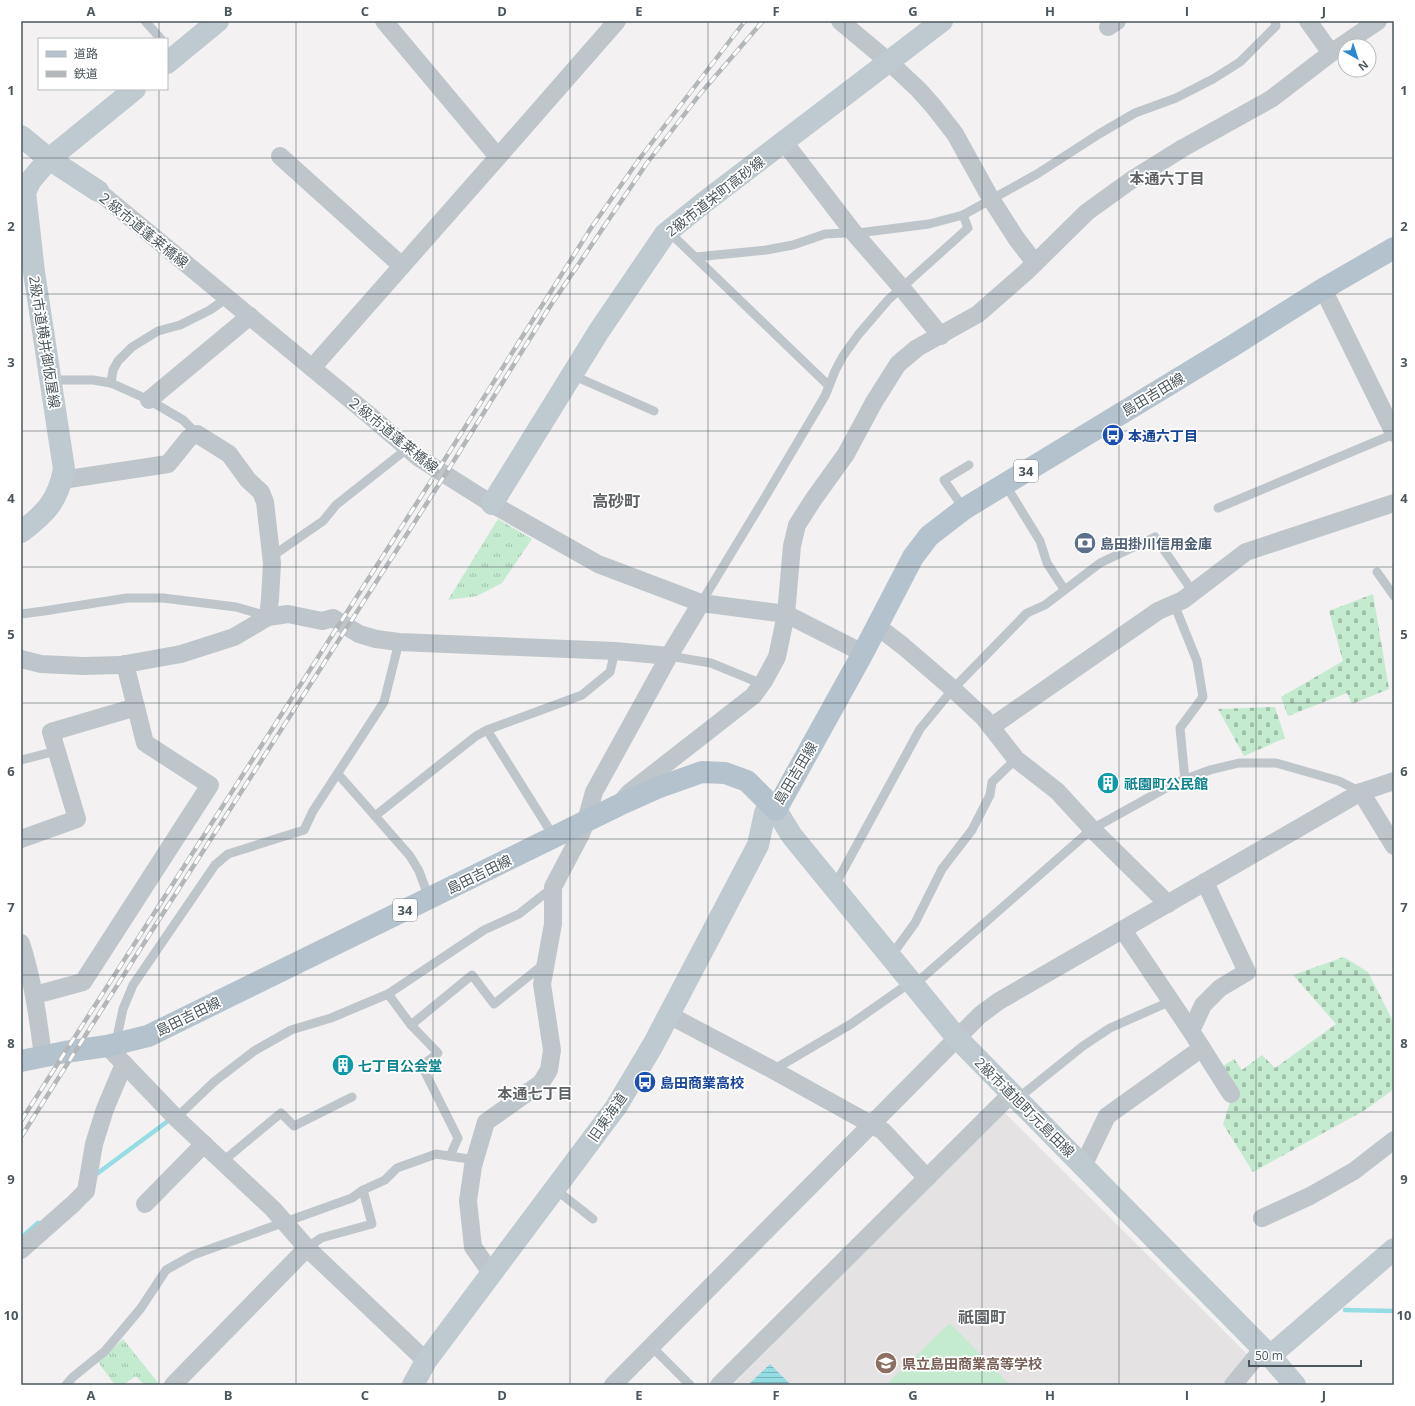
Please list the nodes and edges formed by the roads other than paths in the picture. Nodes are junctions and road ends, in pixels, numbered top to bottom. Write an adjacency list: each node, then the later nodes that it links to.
1 (145, 21): 10 (lane)
2 (218, 21): 12 (street)
3 (384, 21): 18 (street)
4 (617, 21): 18 (street)
5 (840, 21): 13 (street)
6 (942, 21): 13 (street, 2級市道栄町高砂線)
7 (1275, 21): 21 (lane)
8 (1308, 21): 11 (street)
9 (1378, 21): 11 (street)
10 (160, 38)
11 (1331, 53): 27 (street)
12 (171, 57)
13 (890, 62): 16 (street, 2級市道栄町高砂線); 21 (street)
14 (134, 90): 19 (street, 2級市道横井御仮屋線)
15 (21, 136): 19 (street, ２級市道蓬莱橋線)
16 (784, 142): 23 (street, 2級市道栄町高砂線); 24 (street)
17 (280, 156): 28 (street)
18 (498, 158): 28 (street)
19 (49, 159): 20 (street, ２級市道蓬莱橋線); 36 (street, 2級市道横井御仮屋線)
20 (98, 192): 31 (street, ２級市道蓬莱橋線)
21 (990, 199): 22 (lane); 27 (street)
22 (963, 215): 24 (lane); 29 (lane)
23 (668, 231): 26 (lane); 35 (street, 2級市道栄町高砂線)
24 (854, 233): 26 (lane); 29 (street)
25 (1394, 248): 30 (main road, 島田吉田線 / 34)
26 (696, 257): 38 (lane)
27 (1035, 263): 33 (street)
28 (402, 266): 34 (street)
29 (901, 287): 33 (street); 38 (lane)
30 (1323, 289): 42 (street); 46 (main road, 島田吉田線 / 34)
31 (227, 298): 32 (street, ２級市道蓬莱橋線); 37 (lane)
32 (250, 316): 34 (street, ２級市道蓬莱橋線); 39 (street)
33 (940, 336): 60 (street)
34 (312, 368): 43 (street, ２級市道蓬莱橋線)
35 (572, 375): 40 (lane); 48 (street, 2級市道栄町高砂線)
36 (51, 380): 37 (lane); 45 (street, 2級市道横井御仮屋線)
37 (111, 383): 39 (lane)
38 (829, 386): 57 (lane)
39 (149, 400): 41 (lane)
40 (654, 411)
41 (197, 434): 45 (street); 52 (street)
42 (1394, 434): 49 (lane)
43 (408, 448): 48 (street, ２級市道蓬莱橋線); 52 (lane)
44 (969, 465): 50 (lane)
45 (62, 480): 51 (street, 2級市道横井御仮屋線)
46 (1006, 484): 50 (main road, 島田吉田線 / 34); 54 (lane)
47 (1394, 503): 55 (street)
48 (492, 504): 57 (street, ２級市道蓬莱橋線)
49 (1218, 508)
50 (964, 509): 62 (main road, 島田吉田線 / 34)
51 (21, 532)
52 (271, 557): 61 (street)
53 (1376, 572): 56 (lane)
54 (1064, 589): 55 (lane); 70 (lane)
55 (1193, 592): 58 (street)
56 (1394, 596)
57 (701, 603): 60 (street, ２級市道蓬莱橋線); 66 (street)
58 (1174, 604): 72 (street); 78 (lane)
59 (21, 614): 61 (lane)
60 (786, 614): 65 (street, ２級市道蓬莱橋線); 69 (street)
61 (268, 617): 63 (street); 68 (street)
62 (877, 626): 65 (main road, 島田吉田線 / 34); 70 (street)
63 (398, 642): 64 (street); 77 (lane)
64 (615, 651): 66 (street); 73 (lane)
65 (863, 653): 82 (main road, 島田吉田線 / 34)
66 (669, 656): 69 (lane); 84 (street)
67 (21, 659): 68 (street)
68 (125, 664): 71 (street)
69 (762, 684): 81 (street)
70 (953, 689): 72 (street); 91 (lane)
71 (136, 707): 74 (street); 100 (street)
72 (991, 727): 75 (street)
73 (487, 730): 83 (lane); 86 (lane)
74 (56, 751): 76 (lane); 87 (street)
75 (1016, 759): 85 (street); 96 (lane)
76 (21, 760)
77 (338, 774): 83 (lane); 106 (lane)
78 (1185, 780): 80 (lane); 85 (lane)
79 (1394, 781): 80 (street)
80 (1361, 792): 88 (street); 89 (street)
81 (619, 805): 82 (main road, 島田吉田線 / 34); 84 (main road, 島田吉田線 / 34)
82 (776, 810): 91 (street, 2級市道旭町元島田線); 102 (street, 旧東海道)
83 (375, 816): 92 (lane)
84 (586, 821): 86 (main road, 島田吉田線 / 34); 90 (street)
85 (1092, 829): 93 (street); 98 (lane)
86 (554, 837): 92 (main road, 島田吉田線 / 34)
87 (21, 839)
88 (1394, 846)
89 (1205, 882): 93 (street); 104 (street)
90 (554, 887): 97 (street); 99 (lane)
91 (833, 888): 96 (street, 2級市道旭町元島田線)
92 (429, 898): 106 (main road, 島田吉田線 / 34)
93 (1168, 904): 94 (street)
94 (1123, 930): 101 (street); 105 (street)
95 (22, 950): 100 (street)
96 (890, 957): 98 (street, 2級市道旭町元島田線)
97 (545, 963): 103 (lane); 120 (street)
98 (912, 984): 105 (street, 2級市道旭町元島田線); 111 (lane)
99 (388, 994): 103 (lane); 115 (lane)
100 (35, 995): 108 (street)
101 (1171, 1001): 104 (street); 113 (lane)
102 (669, 1015): 111 (street); 124 (street, 旧東海道)
103 (411, 1024): 119 (lane)
104 (1191, 1031): 107 (street)
105 (957, 1038): 113 (street, 2級市道旭町元島田線); 116 (street)
106 (111, 1045): 108 (main road, 島田吉田線 / 34); 110 (street)
107 (1202, 1048): 112 (street); 122 (street)
108 (43, 1056): 109 (main road, 島田吉田線 / 34)
109 (21, 1061)
110 (124, 1064): 115 (street); 132 (street)
111 (773, 1070): 116 (street)
112 (1231, 1094)
113 (1014, 1096): 122 (street, 2級市道旭町元島田線); 123 (street)
114 (352, 1097): 121 (lane)
115 (176, 1118): 118 (street)
116 (871, 1125): 123 (street); 134 (street)
117 (1394, 1140): 127 (street)
118 (204, 1144): 121 (street); 126 (street)
119 (450, 1156): 120 (lane); 125 (lane)
120 (475, 1160): 133 (street)
121 (222, 1162): 129 (street)
122 (1083, 1166): 135 (street, 2級市道旭町元島田線)
123 (927, 1178): 142 (street)
124 (555, 1188): 128 (lane); 133 (street, 旧東海道)
125 (363, 1190): 129 (lane); 130 (lane)
126 (145, 1204)
127 (1262, 1218)
128 (593, 1219)
129 (284, 1222): 130 (street); 137 (lane)
130 (307, 1248): 136 (street); 138 (street)
131 (1394, 1249): 135 (street)
132 (21, 1250)
133 (492, 1274): 136 (street, 旧東海道)
134 (651, 1346): 140 (street); 141 (lane)
135 (1270, 1356): 143 (street); 144 (street, 2級市道旭町元島田線)
136 (426, 1361): 139 (street, 旧東海道)
137 (66, 1385)
138 (173, 1385)
139 (413, 1385)
140 (613, 1385)
141 (690, 1385)
142 (719, 1385)
143 (1233, 1385)
144 (1295, 1385)

